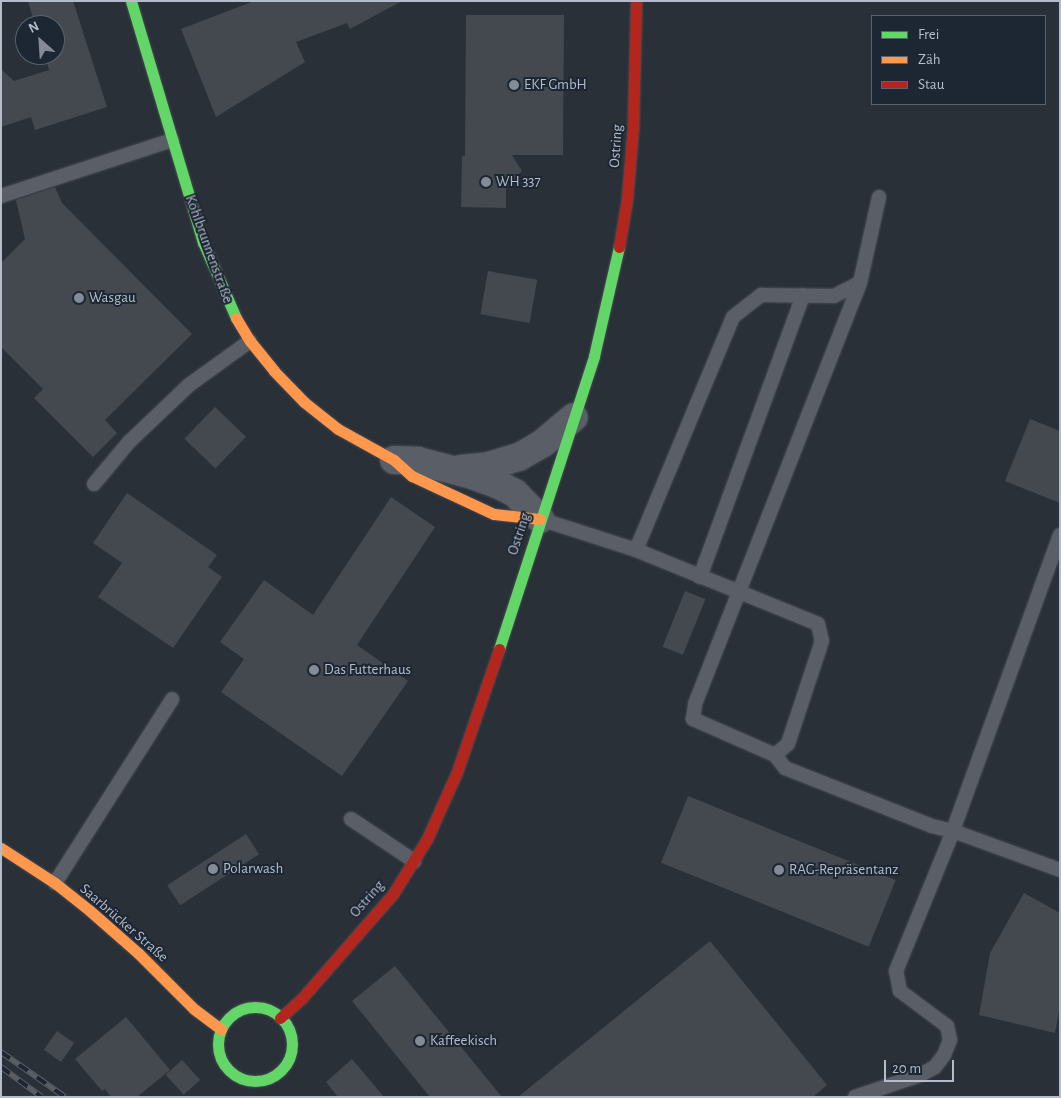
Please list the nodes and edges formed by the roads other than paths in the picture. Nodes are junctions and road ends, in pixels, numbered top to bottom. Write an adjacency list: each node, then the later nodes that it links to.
1 (130, 1): 3 (street, Kohlbrunnenstraße)
2 (636, 1): 9 (street, Ostring)
3 (172, 140): 4 (lane); 8 (street, Kohlbrunnenstraße)
4 (1, 196)
5 (879, 197): 6 (lane)
6 (860, 283): 7 (lane); 17 (lane)
7 (803, 295): 15 (lane); 16 (lane)
8 (250, 341): 10 (street, Kohlbrunnenstraße); 12 (lane)
9 (574, 417): 11 (street, Kohlbrunnenstraße); 13 (street, Ostring)
10 (394, 460): 11 (street, Kohlbrunnenstraße); 13 (street, Kohlbrunnenstraße)
11 (452, 470): 13 (street, Kohlbrunnenstraße)
12 (94, 484)
13 (540, 519): 15 (lane); 23 (street, Ostring)
14 (1060, 536): 21 (lane)
15 (636, 550): 16 (lane)
16 (700, 577): 17 (lane)
17 (739, 594): 19 (lane); 19 (lane)
18 (172, 699): 25 (lane)
19 (775, 755): 21 (lane)
20 (351, 819): 23 (lane)
21 (952, 831): 24 (lane); 30 (lane)
22 (1, 848): 25 (street, Saarbrücker Straße)
23 (414, 861): 26 (street, Ostring)
24 (1060, 870)
25 (55, 883): 27 (street, Saarbrücker Straße)
26 (280, 1018): 27 (street); 28 (street)
27 (221, 1029): 28 (street)
28 (271, 1077): 29 (street)
29 (278, 1090)
30 (855, 1097)

